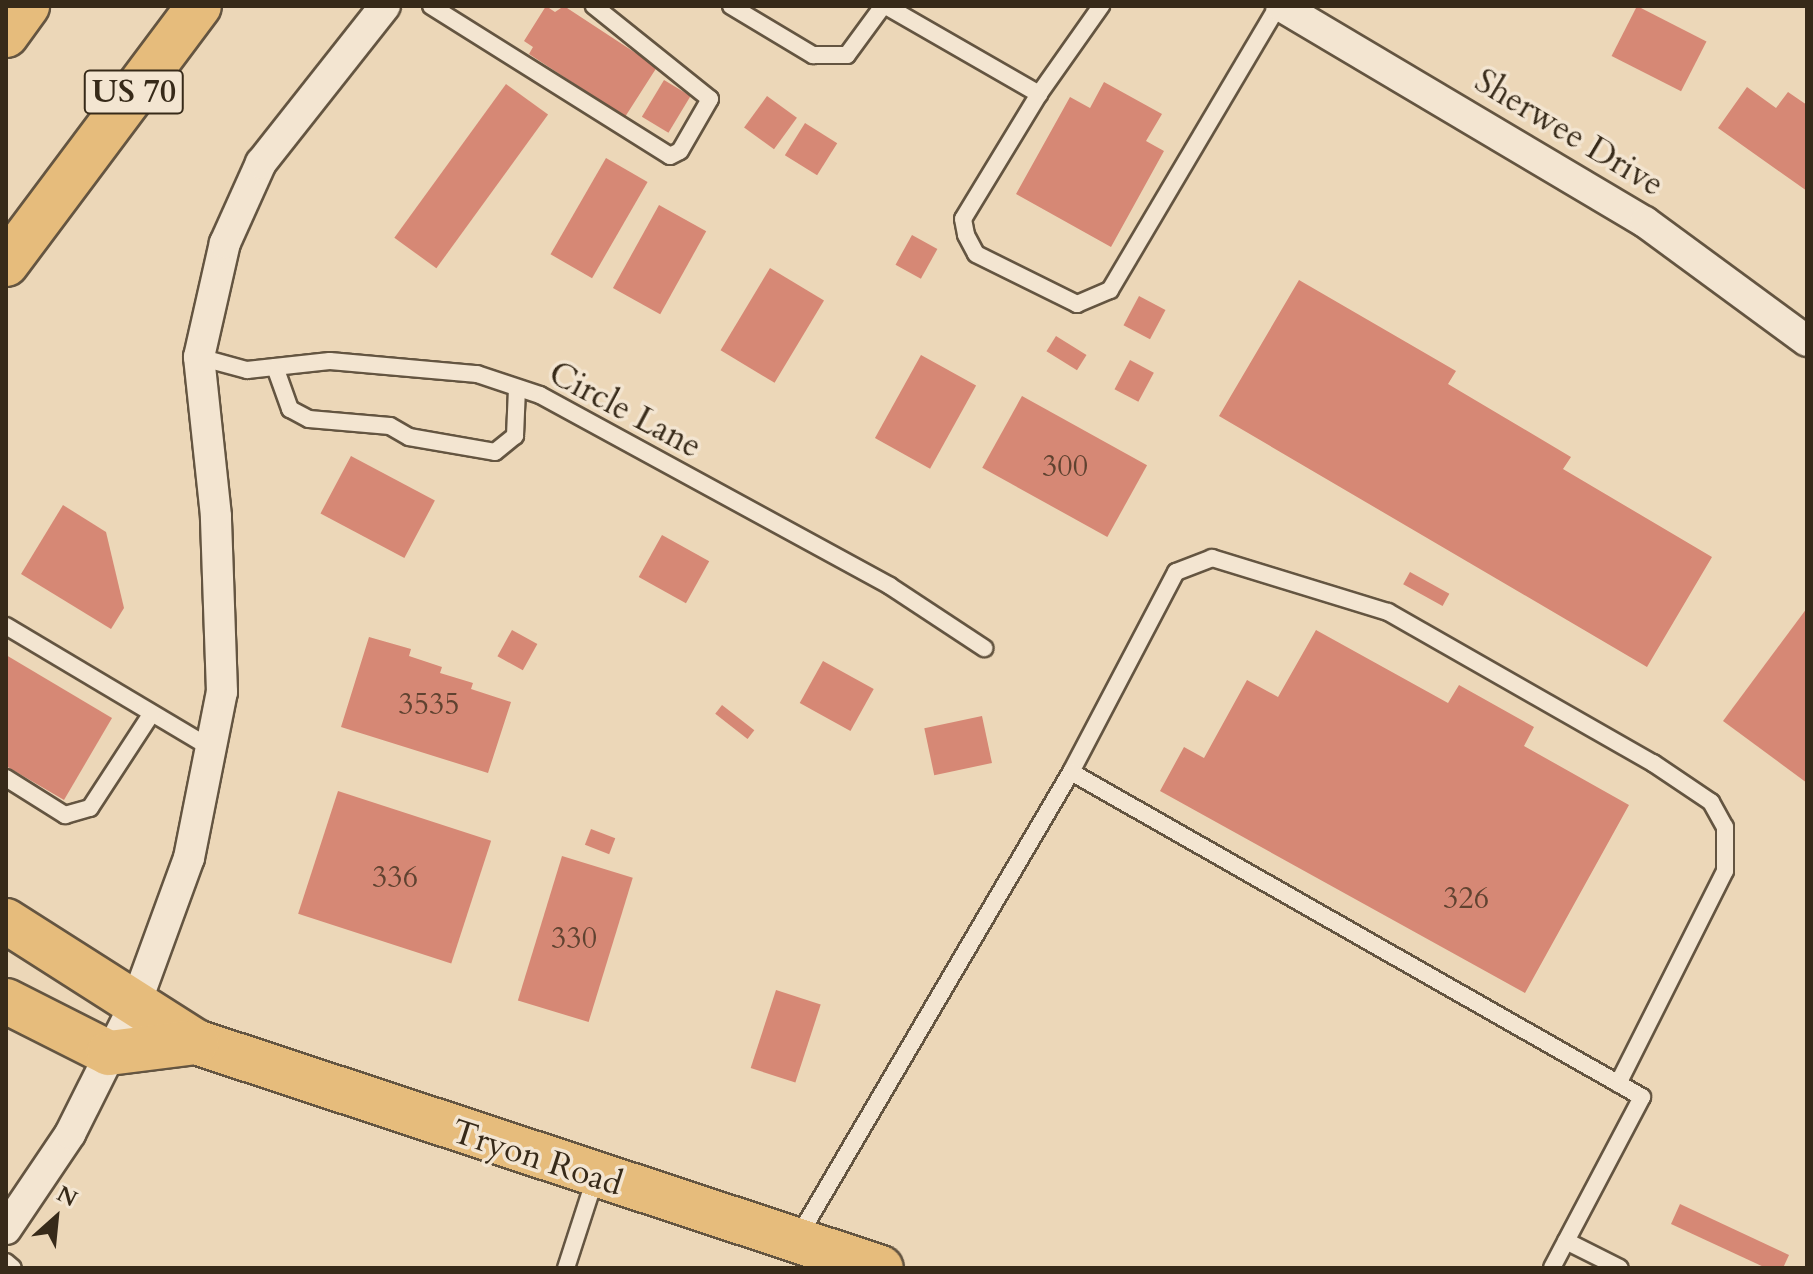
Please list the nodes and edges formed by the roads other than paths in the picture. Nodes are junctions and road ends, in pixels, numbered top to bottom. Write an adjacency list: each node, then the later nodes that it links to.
1 (27, 6): 10 (main road)
2 (199, 6): 12 (main road, US 70)
3 (385, 6): 14 (street)
4 (431, 6): 5 (lane)
5 (594, 6)
6 (731, 6): 7 (lane)
7 (884, 6): 11 (lane)
8 (1101, 6): 11 (lane)
9 (1280, 6): 11 (lane); 13 (street, Sherwee Drive)
10 (6, 35)
11 (1039, 94)
12 (6, 264)
13 (1807, 341)
14 (199, 357): 15 (lane, Circle Lane); 20 (street)
15 (275, 367): 16 (lane, Circle Lane); 16 (lane)
16 (517, 388): 18 (lane, Circle Lane)
17 (6, 626): 19 (lane)
18 (984, 648)
19 (152, 713): 20 (lane); 22 (lane)
20 (211, 748): 24 (street)
21 (1071, 772): 28 (lane); 28 (lane); 31 (lane)
22 (6, 778)
23 (6, 921): 24 (main road, Tryon Road)
24 (137, 1000): 26 (main road, Tryon Road); 27 (street)
25 (6, 1001): 27 (main road)
26 (196, 1042): 27 (main road, Tryon Road); 29 (main road, Tryon Road)
27 (109, 1053): 30 (street)
28 (1618, 1084): 32 (lane)
29 (595, 1179): 31 (main road, Tryon Road); 35 (lane)
30 (6, 1229)
31 (796, 1241): 36 (main road, Tryon Road)
32 (1566, 1241): 37 (lane); 38 (lane)
33 (6, 1262): 34 (lane)
34 (13, 1268)
35 (566, 1268)
36 (881, 1268)
37 (1552, 1268)
38 (1620, 1268)

